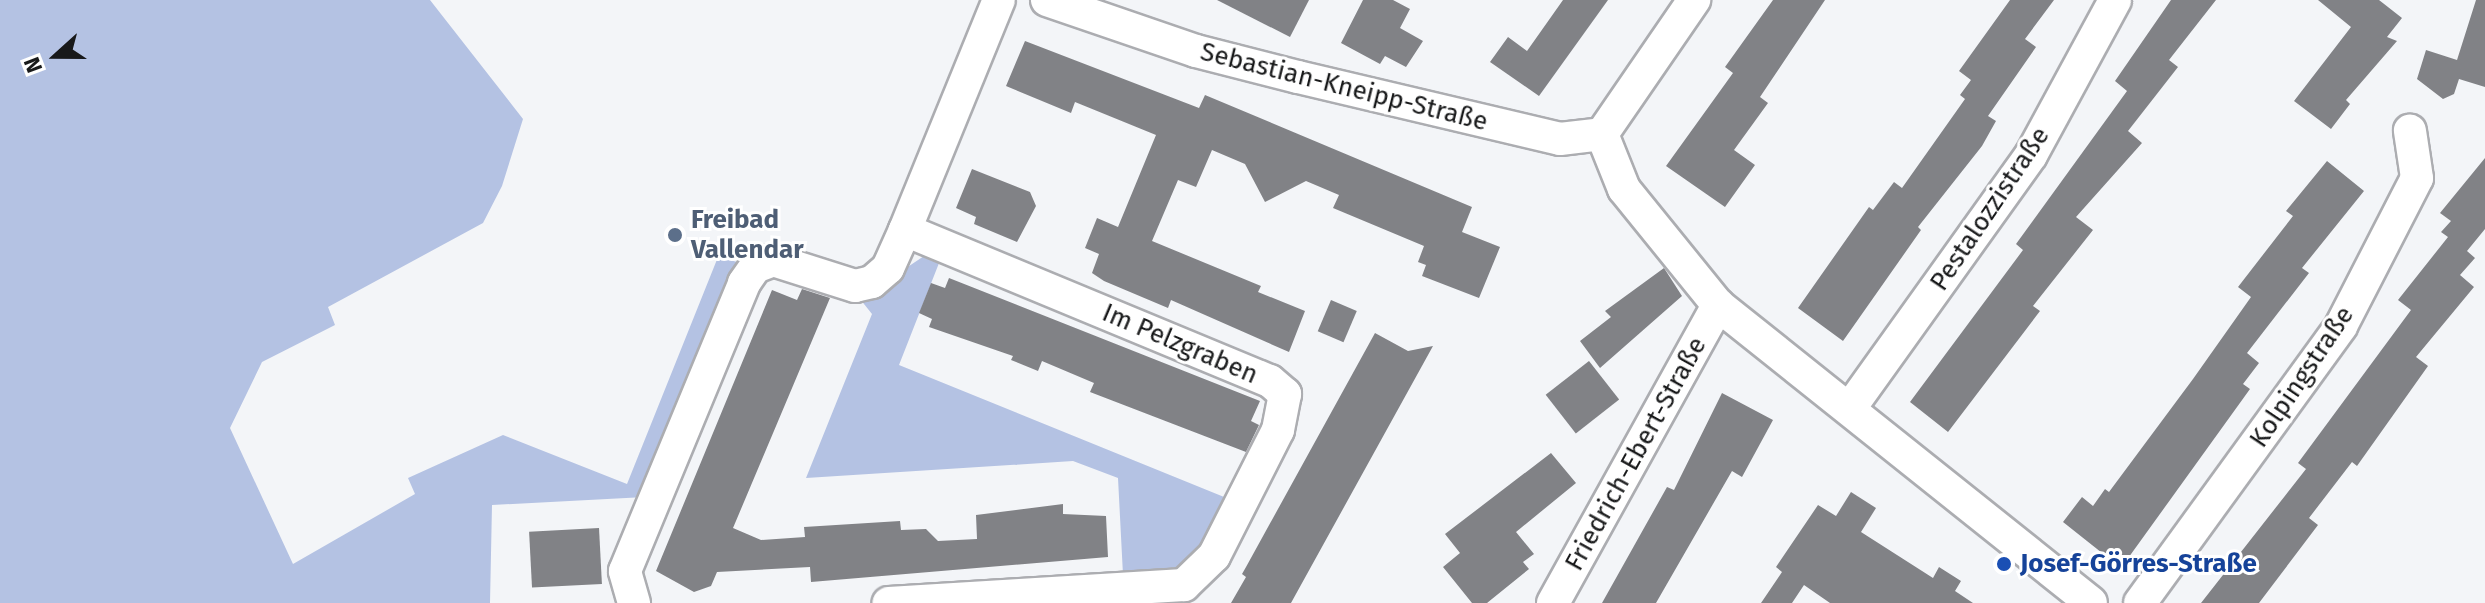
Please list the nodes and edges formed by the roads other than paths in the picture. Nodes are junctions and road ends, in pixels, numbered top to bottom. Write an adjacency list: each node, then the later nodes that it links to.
1 (999, 0): 8 (street)
2 (1047, 0): 5 (street, Sebastian-Kneipp-Straße)
3 (1694, 0): 7 (street)
4 (2115, 0): 10 (street, Pestalozzistraße)
5 (1093, 8): 7 (street, Sebastian-Kneipp-Straße)
6 (2410, 131): 15 (street, Kolpingstraße)
7 (1602, 134): 9 (street)
8 (905, 230): 11 (street); 12 (street, Im Pelzgraben)
9 (1718, 305): 10 (street); 13 (street, Friedrich-Ebert-Straße)
10 (1850, 408): 14 (street)
11 (634, 603)
12 (889, 603)
13 (1553, 603)
14 (2091, 603)
15 (2140, 603)

